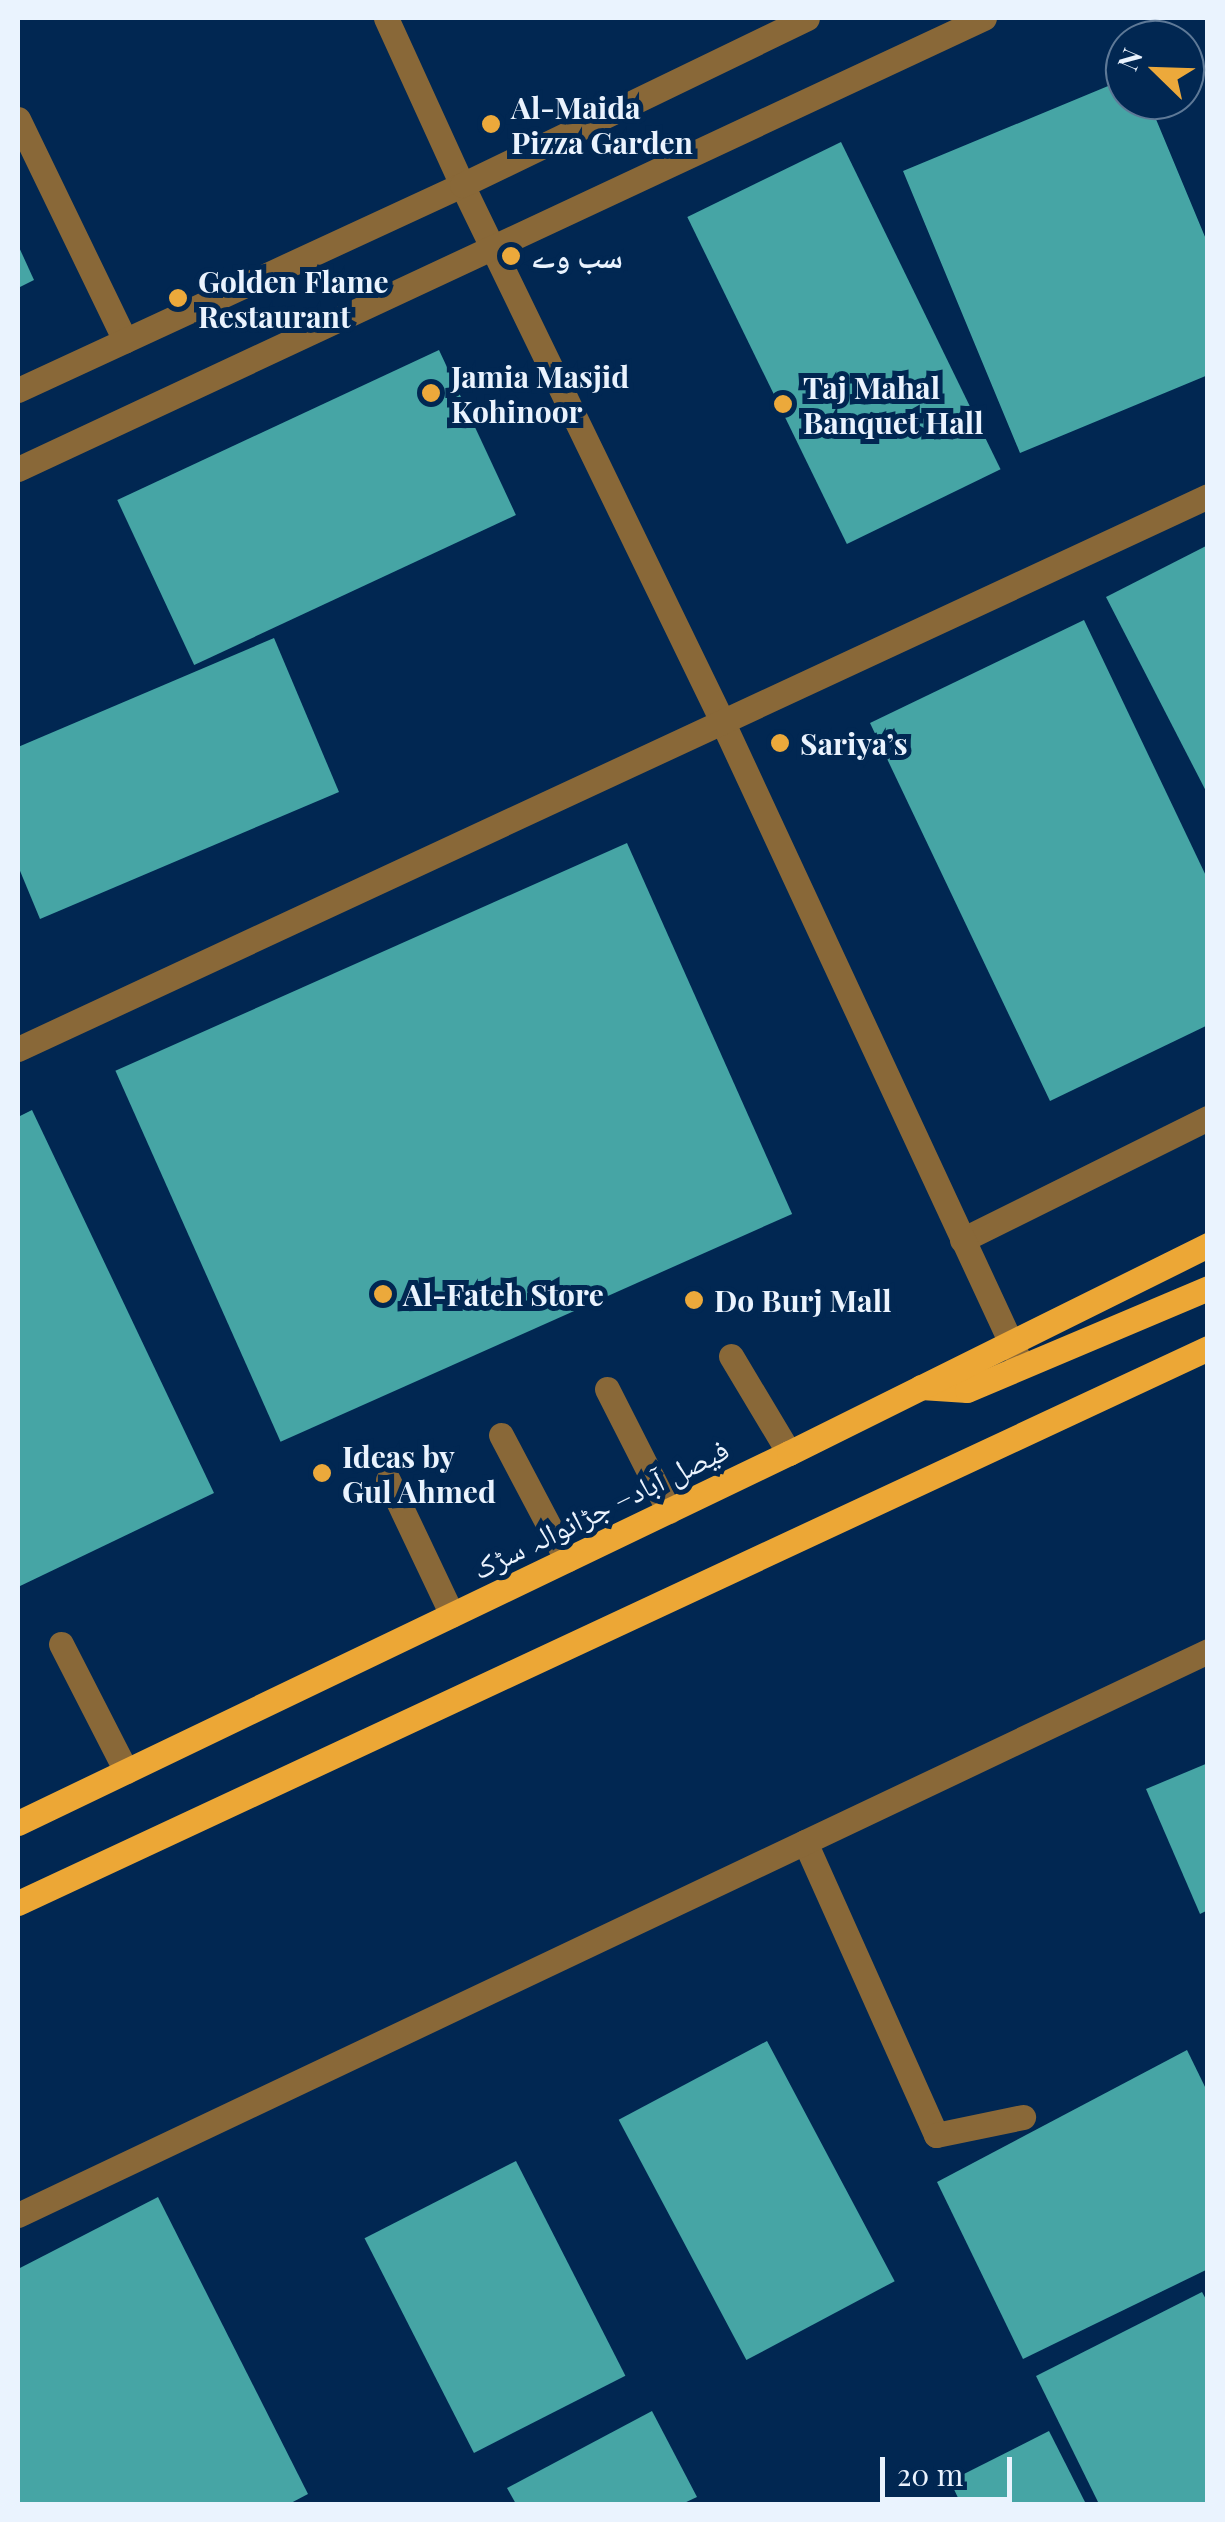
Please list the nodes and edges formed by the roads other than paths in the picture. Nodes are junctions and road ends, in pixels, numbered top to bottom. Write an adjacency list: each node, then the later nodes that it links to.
1 (386, 18): 5 (street)
2 (808, 18): 5 (street)
3 (984, 18): 6 (street)
4 (18, 119): 7 (street)
5 (462, 185): 6 (street); 7 (street)
6 (491, 247): 9 (street); 11 (street)
7 (125, 340): 8 (street)
8 (18, 390)
9 (18, 469)
10 (1208, 496): 11 (street)
11 (723, 724): 12 (street); 14 (street)
12 (18, 1049)
13 (1208, 1118): 14 (street)
14 (962, 1240): 17 (street)
15 (1208, 1244): 17 (main road, فیصل آباد– جڑانوالہ سڑک)
16 (1208, 1288): 20 (main road)
17 (1010, 1343): 20 (street); 21 (main road, فیصل آباد– جڑانوالہ سڑک)
18 (1206, 1350): 34 (main road)
19 (731, 1356): 24 (street)
20 (1022, 1366): 21 (main road)
21 (922, 1387): 24 (main road, فیصل آباد– جڑانوالہ سڑک)
22 (607, 1389): 26 (street)
23 (502, 1435): 27 (street)
24 (790, 1453): 26 (main road, فیصل آباد– جڑانوالہ سڑک)
25 (388, 1480): 28 (street)
26 (669, 1511): 27 (main road, فیصل آباد– جڑانوالہ سڑک)
27 (567, 1560): 28 (main road, فیصل آباد– جڑانوالہ سڑک)
28 (452, 1615): 31 (main road, فیصل آباد– جڑانوالہ سڑک)
29 (62, 1644): 31 (street)
30 (1208, 1651): 33 (street)
31 (126, 1771): 32 (main road, فیصل آباد– جڑانوالہ سڑک)
32 (18, 1823)
33 (805, 1842): 35 (street); 36 (street)
34 (18, 1903)
35 (1023, 2116)
36 (18, 2215)

